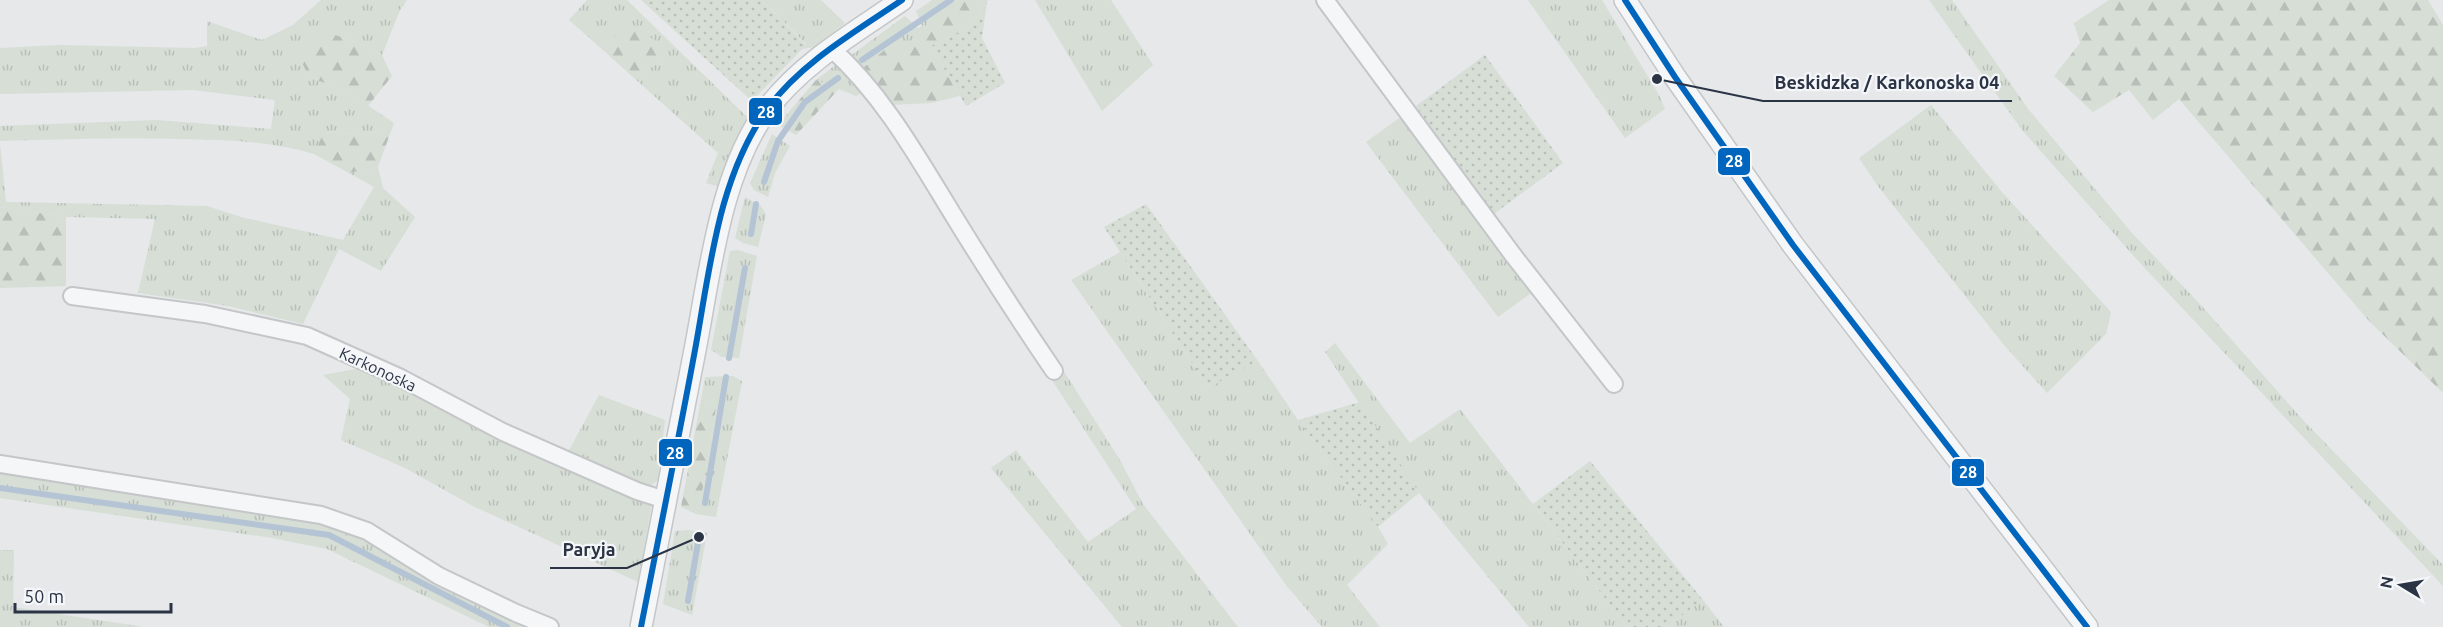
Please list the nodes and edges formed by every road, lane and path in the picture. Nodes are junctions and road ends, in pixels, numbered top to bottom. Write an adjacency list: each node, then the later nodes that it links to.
1 (902, 0): 4 (street)
2 (1325, 0): 7 (street)
3 (1625, 0): 12 (street)
4 (832, 49): 6 (street); 9 (street)
5 (72, 296): 9 (street, Karkonoska)
6 (1054, 371)
7 (1614, 384)
8 (0, 464): 10 (street)
9 (665, 500): 11 (street)
10 (550, 627)
11 (641, 627)
12 (2087, 627)

